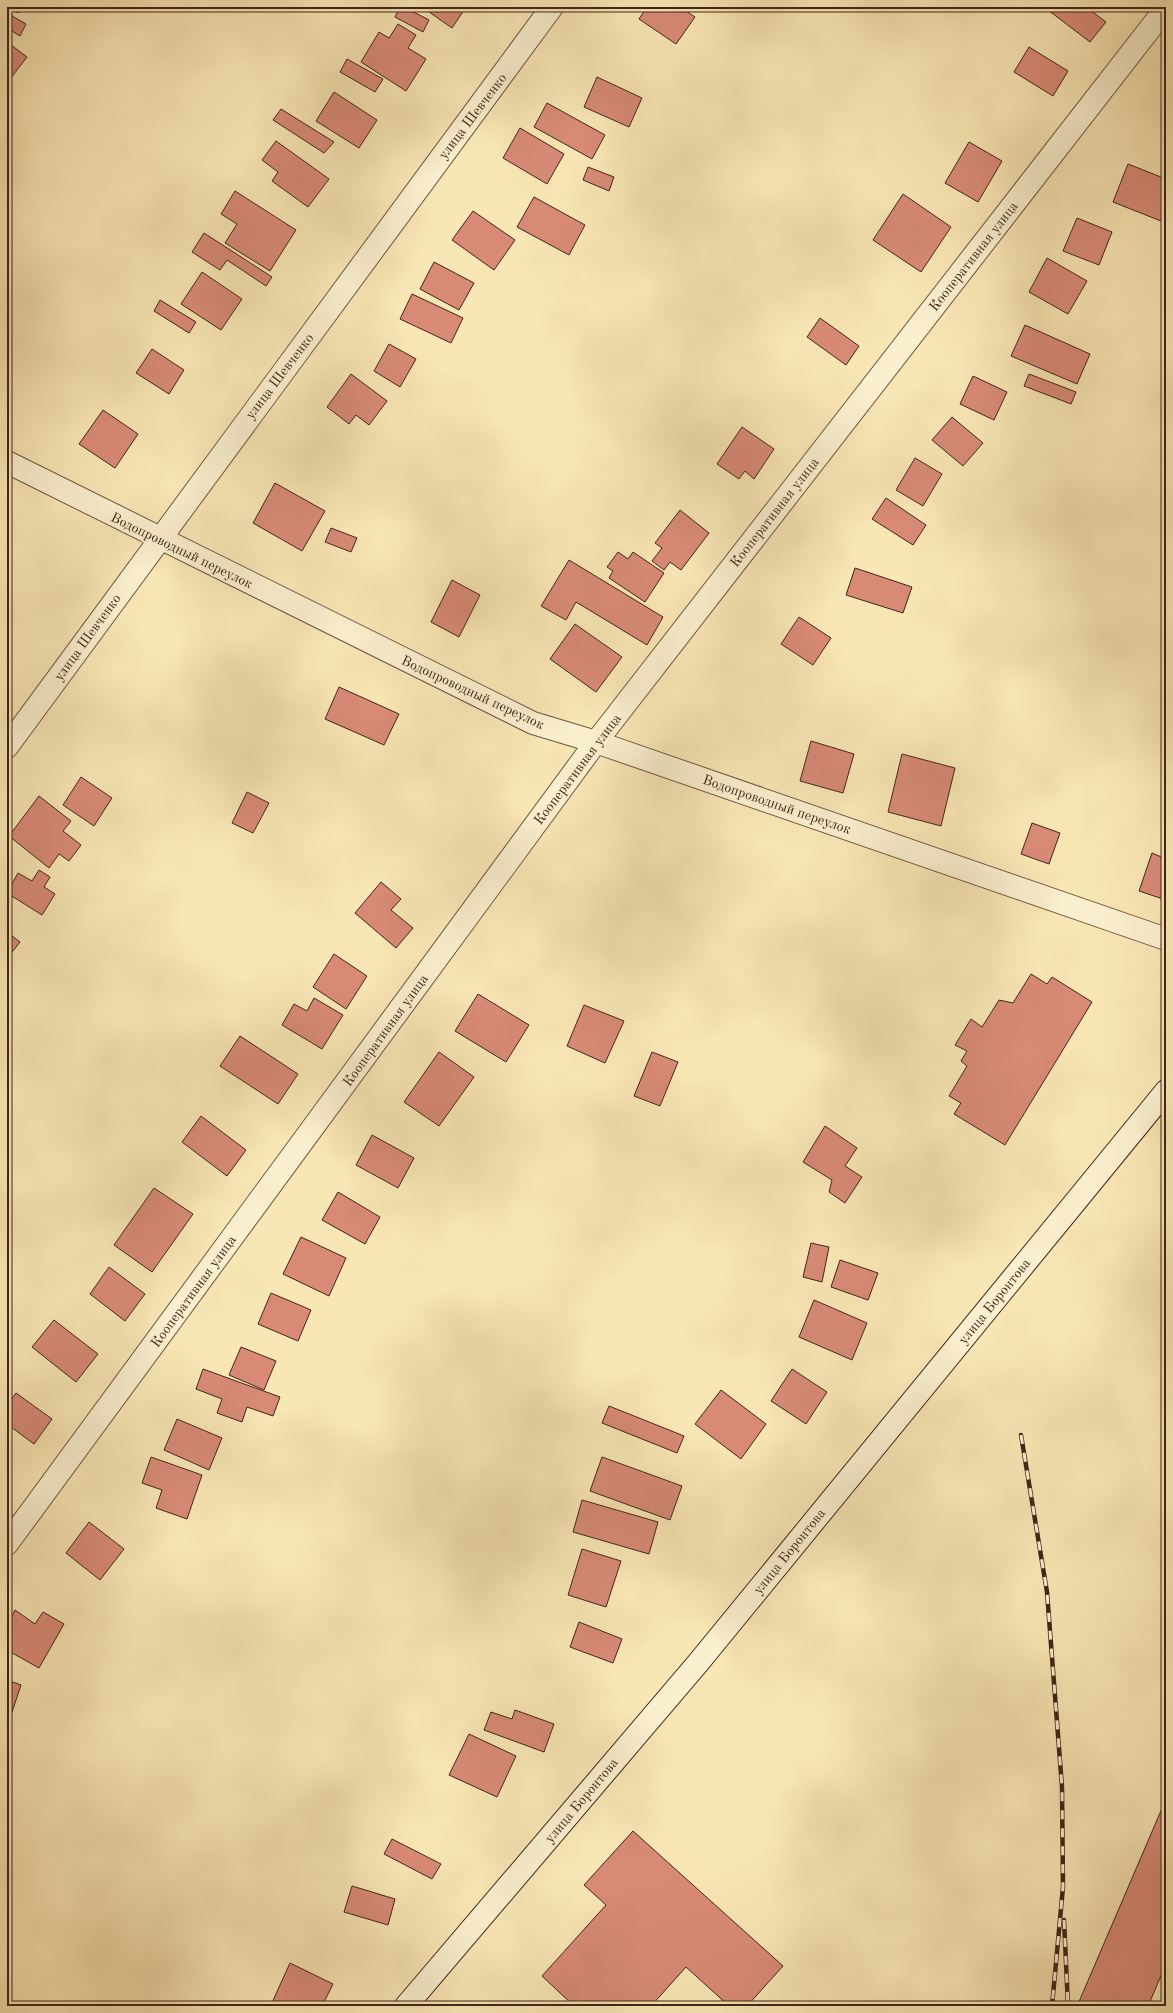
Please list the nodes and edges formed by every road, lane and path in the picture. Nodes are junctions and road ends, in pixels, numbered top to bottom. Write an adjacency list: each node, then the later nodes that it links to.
1 (552, 7): 4 (street, улица Шевченко)
2 (1166, 8): 5 (street, Кооперативная улица)
3 (7, 462): 4 (street, Водопроводный переулок)
4 (159, 538): 5 (street, Водопроводный переулок); 6 (street, улица Шевченко)
5 (596, 742): 7 (street, Водопроводный переулок); 9 (street, Кооперативная улица)
6 (7, 746)
7 (1166, 939)
8 (1166, 1091): 10 (street, улица Боронтова)
9 (7, 1544)
10 (406, 2006)

